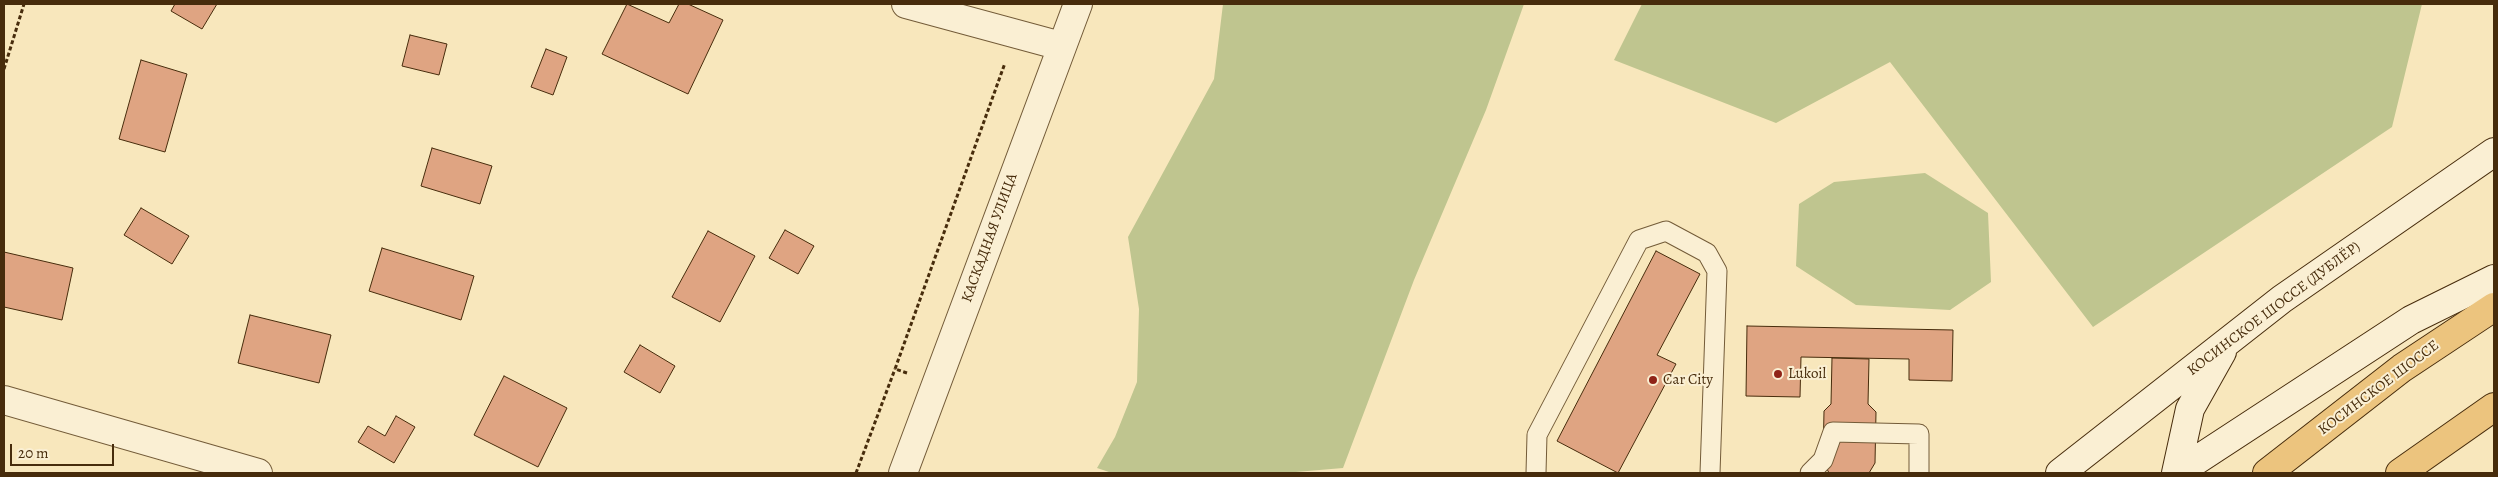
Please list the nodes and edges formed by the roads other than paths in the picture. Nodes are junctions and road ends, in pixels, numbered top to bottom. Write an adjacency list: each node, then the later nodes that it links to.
1 (906, 4): 3 (main road)
2 (1078, 4): 3 (main road, КАСКАДНАЯ УЛИЦА)
3 (1061, 46): 12 (main road, КАСКАДНАЯ УЛИЦА)
4 (2494, 152): 7 (main road, КОСИНСКОЕ ШОССЕ (ДУБЛЁР))
5 (2494, 278): 17 (main road)
6 (2494, 307): 18 (highway, КОСИНСКОЕ ШОССЕ)
7 (2229, 340): 10 (main road, КОСИНСКОЕ ШОССЕ (ДУБЛЁР)); 17 (main road)
8 (4, 400): 11 (main road)
9 (2494, 407): 19 (highway)
10 (2062, 469)
11 (258, 473)
12 (903, 473)
13 (1536, 473): 14 (lane)
14 (1710, 473)
15 (1810, 473): 16 (lane)
16 (1919, 473)
17 (2176, 473)
18 (2267, 473)
19 (2400, 473)

